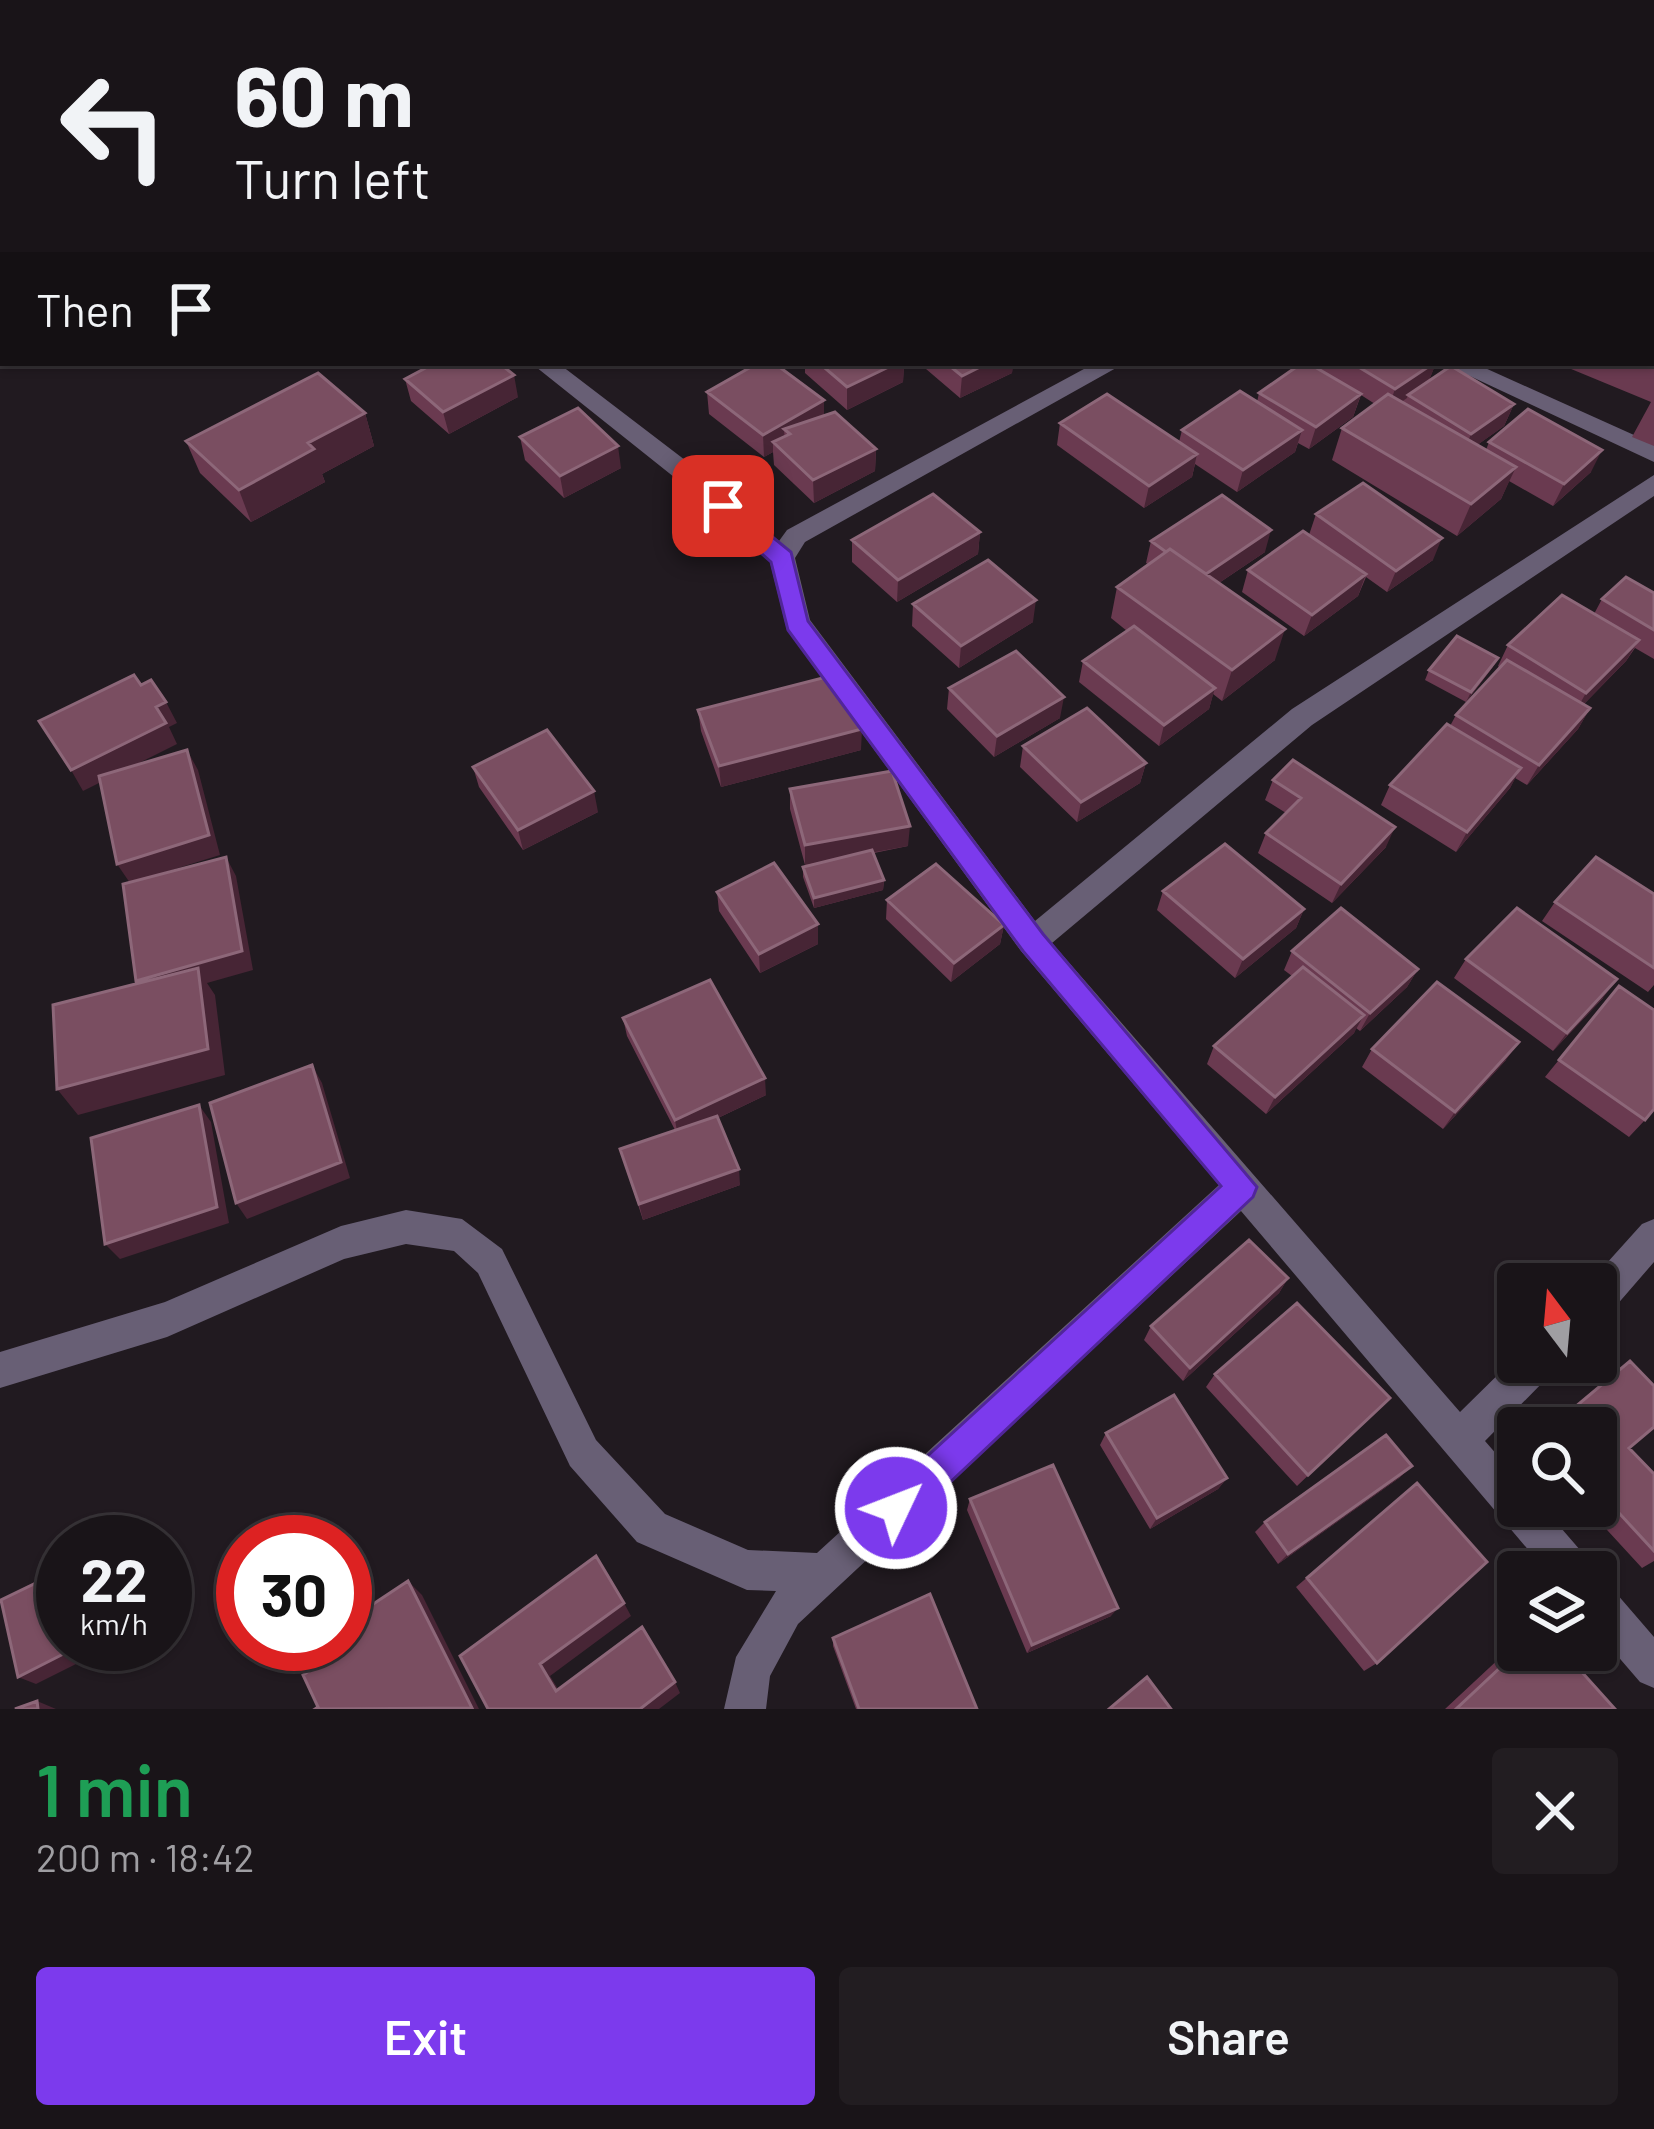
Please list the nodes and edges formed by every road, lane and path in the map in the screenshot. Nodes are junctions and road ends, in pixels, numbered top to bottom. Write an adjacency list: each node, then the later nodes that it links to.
1 (547, 366): 6 (street)
2 (1108, 366): 6 (street)
3 (1461, 366): 4 (street)
4 (1654, 454)
5 (1654, 484): 7 (street)
6 (782, 558): 7 (street)
7 (1033, 942): 8 (street)
8 (1242, 1187): 13 (street); 15 (street)
9 (1654, 1236): 10 (street)
10 (1617, 1278)
11 (0, 1370): 15 (street)
12 (1516, 1383): 13 (street)
13 (1460, 1439): 14 (street)
14 (1555, 1551)
15 (827, 1573): 18 (street)
16 (1617, 1625): 17 (street)
17 (1654, 1668)
18 (745, 1709)

